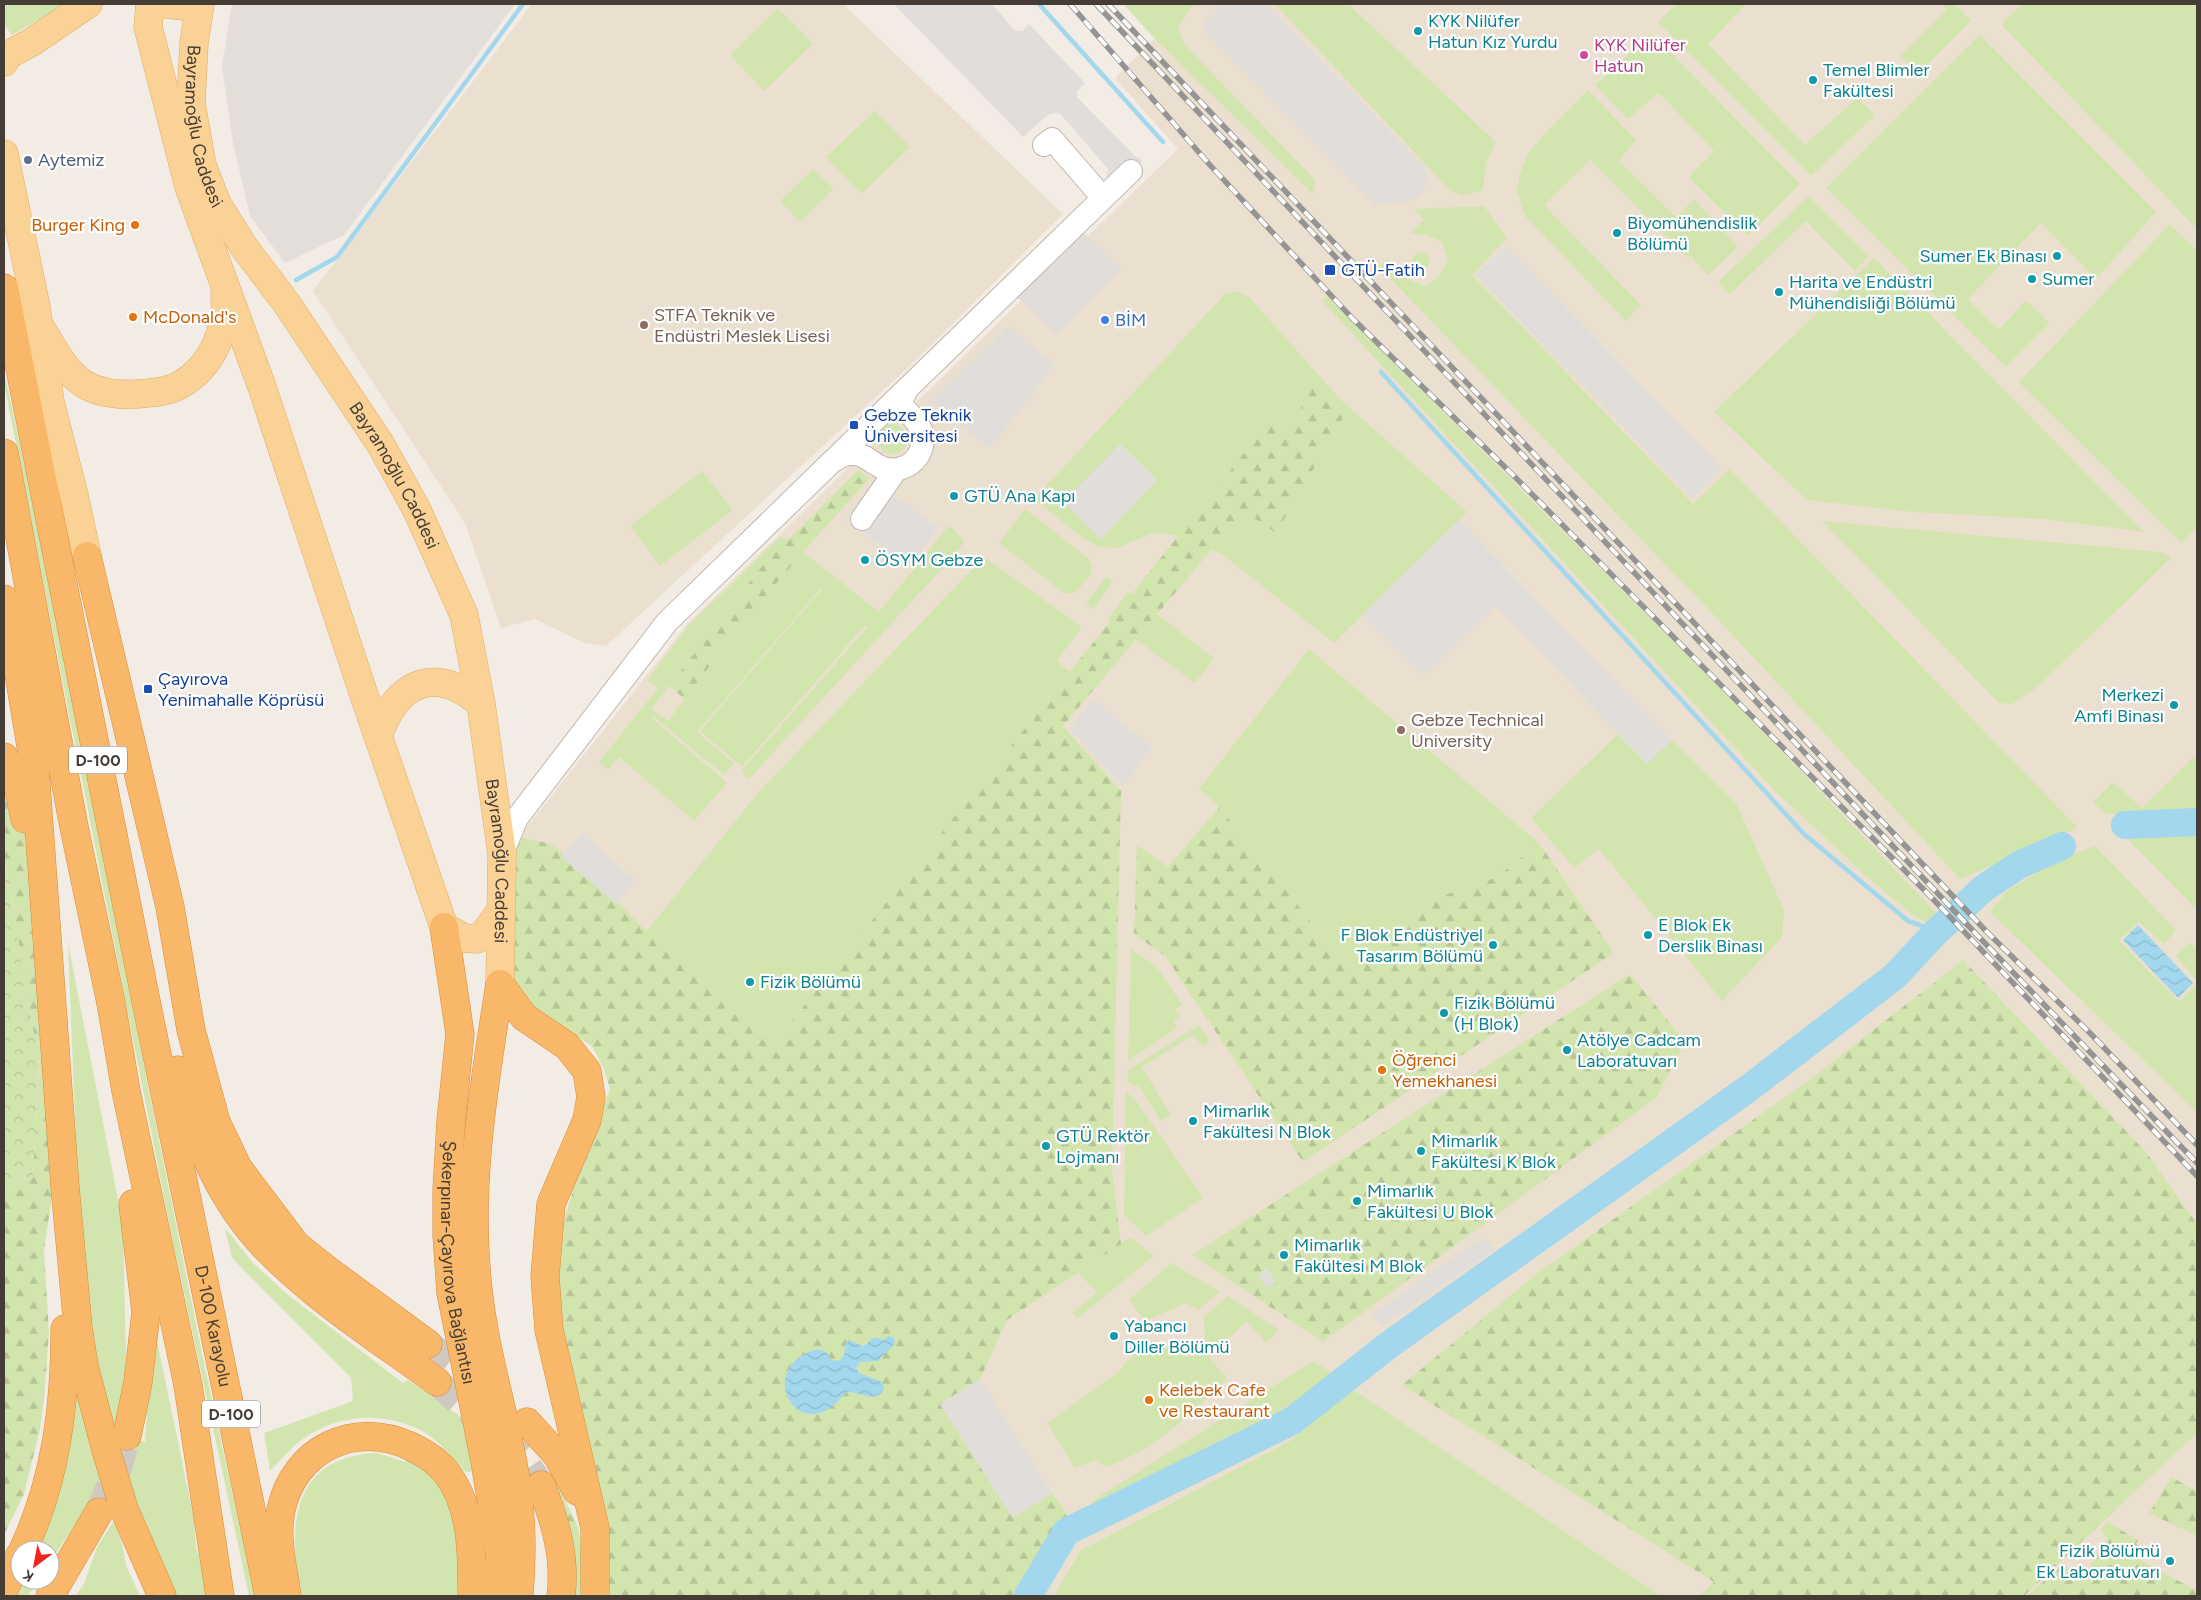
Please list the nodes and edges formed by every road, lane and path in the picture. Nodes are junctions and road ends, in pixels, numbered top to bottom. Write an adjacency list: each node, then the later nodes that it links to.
1 (88, 4): 6 (main road)
2 (150, 4): 11 (main road, Bayramoğlu Caddesi)
3 (168, 4): 4 (main road)
4 (191, 4)
5 (200, 4): 21 (main road, Bayramoğlu Caddesi)
6 (4, 62)
7 (1044, 145): 10 (street)
8 (4, 154): 13 (main road)
9 (1131, 171): 10 (street)
10 (1103, 198): 14 (street)
11 (224, 280): 13 (main road); 22 (main road, Bayramoğlu Caddesi)
12 (4, 288): 27 (highway, D-100 / D-100)
13 (38, 325): 19 (main road)
14 (907, 389): 16 (street); 17 (street)
15 (4, 454): 32 (highway, D-100)
16 (896, 470): 17 (street); 18 (street)
17 (820, 471): 24 (street)
18 (862, 519)
19 (87, 556): 35 (highway)
20 (4, 599): 29 (highway)
21 (481, 704): 22 (main road); 25 (main road, Bayramoğlu Caddesi)
22 (378, 736): 30 (main road, Bayramoğlu Caddesi)
23 (5, 758): 29 (highway)
24 (540, 787): 25 (street); 26 (street)
25 (494, 790): 26 (main road, Bayramoğlu Caddesi)
26 (502, 854): 28 (main road, Bayramoğlu Caddesi)
27 (126, 902): 34 (highway, D-100 / D-100); 36 (highway)
28 (500, 912): 30 (main road); 31 (main road, Bayramoğlu Caddesi)
29 (46, 915): 33 (highway)
30 (444, 927): 53 (highway, Şekerpınar-Çayırova Bağlantısı)
31 (500, 984): 42 (highway); 54 (highway, Şekerpınar-Çayırova Bağlantısı)
32 (126, 1091): 37 (highway, D-100); 39 (highway)
33 (65, 1187): 43 (highway); 47 (highway)
34 (194, 1232): 50 (highway, D-100 Karayolu / D-100)
35 (428, 1344)
36 (437, 1382)
37 (188, 1385): 48 (highway); 49 (highway, D-100)
38 (527, 1422): 42 (highway)
39 (128, 1436)
40 (541, 1485): 55 (highway)
41 (99, 1512): 46 (highway)
42 (595, 1528): 56 (highway)
43 (28, 1540)
44 (10, 1576): 45 (highway)
45 (4, 1589)
46 (50, 1596)
47 (162, 1596)
48 (220, 1596)
49 (232, 1596)
50 (269, 1596)
51 (287, 1596): 52 (highway)
52 (472, 1596)
53 (496, 1596)
54 (519, 1596)
55 (561, 1596)
56 (595, 1596)

